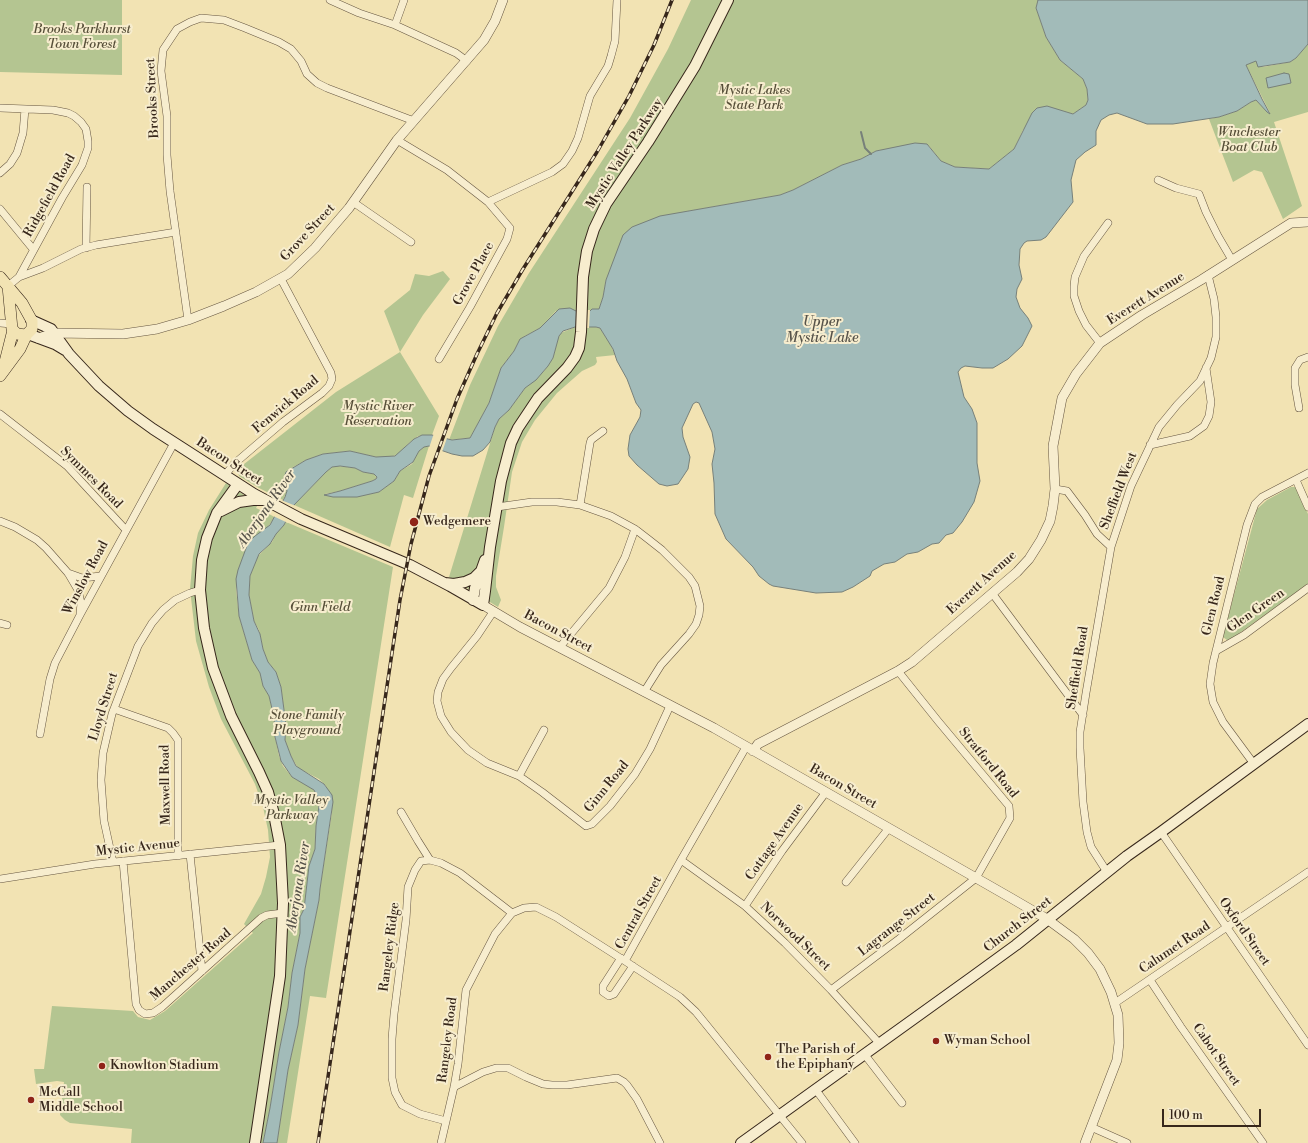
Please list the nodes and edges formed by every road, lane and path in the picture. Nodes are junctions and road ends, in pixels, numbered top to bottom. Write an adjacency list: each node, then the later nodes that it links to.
1 (330, 0): 6 (street)
2 (404, 0): 6 (street)
3 (503, 0): 7 (street, Grove Street)
4 (617, 0): 16 (street)
5 (728, 0): 54 (main road, Mystic Valley Parkway)
6 (395, 24): 7 (street)
7 (467, 61): 10 (street, Grove Street)
8 (0, 108): 9 (street, Ridgefield Road)
9 (25, 109): 12 (street); 23 (street, Ridgefield Road)
10 (414, 120): 11 (street, Grove Street); 20 (street, Brooks Street)
11 (397, 140): 15 (street, Grove Street); 16 (street, Grove Place)
12 (0, 173)
13 (1158, 180): 24 (street)
14 (87, 187): 22 (street)
15 (353, 202): 21 (street); 28 (street, Grove Street)
16 (488, 202): 39 (street, Grove Place)
17 (0, 209): 23 (street)
18 (1308, 222): 24 (street, Everett Avenue)
19 (1108, 223): 36 (street)
20 (176, 232): 22 (street); 31 (street, Brooks Street)
21 (411, 242)
22 (86, 248): 27 (street)
23 (33, 249): 27 (street, Ridgefield Road)
24 (1232, 260): 25 (street, Everett Avenue)
25 (1208, 275): 36 (street, Everett Avenue); 40 (street, Sheffield West)
26 (0, 276): 29 (main road)
27 (19, 277): 29 (street, Ridgefield Road)
28 (281, 279): 31 (street, Grove Street); 48 (street, Fenwick Road)
29 (8, 286): 30 (main road); 33 (main road)
30 (31, 319): 33 (main road); 34 (main road, Bacon Street); 35 (main road)
31 (188, 320): 34 (street, Grove Street)
32 (0, 323): 33 (street)
33 (12, 325): 35 (main road); 41 (main road)
34 (54, 333): 35 (street, Grove Street); 37 (main road, Bacon Street)
35 (31, 335): 37 (main road, Bacon Street); 41 (main road)
36 (1100, 343): 51 (street, Everett Avenue)
37 (69, 354): 45 (main road, Bacon Street)
38 (1308, 357): 42 (street)
39 (439, 359)
40 (1206, 368): 46 (street, Sheffield West); 46 (street, Sheffield West)
41 (0, 376)
42 (1299, 408)
43 (0, 414): 59 (street, Symmes Road)
44 (603, 431): 53 (street)
45 (174, 442): 48 (main road, Bacon Street); 59 (street, Winslow Road)
46 (1150, 445): 61 (street, Sheffield West)
47 (1308, 473): 49 (street, Glen Road)
48 (225, 475): 50 (main road, Bacon Street)
49 (1296, 480): 55 (street); 74 (street, Glen Road)
50 (238, 484): 52 (main road, Bacon Street); 56 (main road)
51 (1056, 489): 61 (street); 68 (street, Everett Avenue)
52 (265, 500): 56 (main road); 65 (main road, Bacon Street)
53 (580, 506): 54 (street); 58 (street)
54 (497, 507): 60 (main road, Mystic Valley Parkway)
55 (1308, 507)
56 (217, 513): 67 (main road)
57 (0, 521): 63 (street)
58 (635, 529): 73 (street); 76 (street)
59 (126, 530): 64 (street, Winslow Road)
60 (490, 547): 62 (main road, Mystic Valley Parkway); 70 (main road, Mystic Valley Parkway)
61 (1111, 547): 79 (street, Sheffield Road)
62 (481, 570): 65 (main road); 69 (main road, Mystic Valley Parkway)
63 (68, 573): 64 (street); 72 (street)
64 (101, 576): 72 (street, Winslow Road)
65 (444, 582): 69 (main road, Bacon Street)
66 (1308, 588): 74 (street, Glen Green)
67 (200, 590): 78 (street, Lloyd Street); 90 (main road)
68 (992, 593): 75 (street, Everett Avenue); 79 (street)
69 (473, 600): 70 (main road, Bacon Street)
70 (482, 605): 71 (street, Bacon Street)
71 (493, 612): 73 (street, Bacon Street); 85 (street, Ginn Road)
72 (80, 615): 82 (street, Winslow Road)
73 (560, 648): 76 (street, Bacon Street)
74 (1216, 651): 84 (street, Glen Road)
75 (898, 671): 83 (street, Everett Avenue); 99 (street, Stratford Road)
76 (644, 692): 77 (street, Bacon Street)
77 (670, 706): 83 (street, Bacon Street); 85 (street, Ginn Road)
78 (114, 709): 92 (street, Maxwell Road); 96 (street, Lloyd Street)
79 (1083, 715): 97 (street, Sheffield Road)
80 (1308, 724): 84 (main road, Church Street)
81 (544, 730): 85 (street)
82 (40, 734)
83 (749, 749): 86 (street, Bacon Street); 94 (street, Central Street)
84 (1254, 764): 89 (main road, Church Street)
85 (518, 776)
86 (826, 792): 88 (street, Bacon Street); 102 (street, Cottage Avenue)
87 (401, 812): 93 (street)
88 (889, 828): 99 (street, Bacon Street); 101 (street)
89 (1161, 832): 97 (main road, Church Street); 106 (street, Oxford Street)
90 (280, 845): 91 (street, Mystic Avenue); 103 (main road)
91 (190, 854): 92 (street, Mystic Avenue); 109 (street)
92 (178, 856): 95 (street, Mystic Avenue)
93 (430, 860): 104 (street); 120 (street, Rangeley Ridge)
94 (681, 860): 102 (street, Norwood Street); 107 (street, Central Street)
95 (122, 861): 96 (street, Mystic Avenue); 109 (street, Manchester Road)
96 (113, 862): 100 (street, Mystic Avenue)
97 (1107, 872): 105 (main road, Church Street)
98 (1308, 872): 106 (street, Calumet Road)
99 (976, 878): 105 (street, Bacon Street); 111 (street, Lagrange Street)
100 (0, 879)
101 (846, 882)
102 (745, 906): 111 (street, Norwood Street)
103 (283, 913): 109 (street, Manchester Road); 122 (main road)
104 (512, 913): 107 (street); 116 (street, Rangeley Road)
105 (1047, 919): 112 (street, Bacon Street); 113 (main road, Church Street)
106 (1227, 927): 110 (street, Calumet Road); 114 (street, Oxford Street)
107 (623, 960): 108 (street, Central Street); 108 (street)
108 (632, 966): 119 (street, Central Street)
109 (202, 971)
110 (1150, 980): 112 (street, Calumet Road); 130 (street, Cabot Street)
111 (832, 990): 113 (street, Norwood Street)
112 (1114, 1004): 121 (street, Bacon Street)
113 (880, 1044): 115 (main road, Church Street)
114 (1308, 1045)
115 (865, 1055): 117 (main road, Church Street); 118 (street)
116 (454, 1088): 120 (street, Rangeley Road); 124 (street)
117 (816, 1090): 119 (main road, Church Street); 127 (street)
118 (902, 1103)
119 (780, 1116): 125 (main road, Church Street); 126 (street, Central Street)
120 (446, 1121): 123 (street, Rangeley Road)
121 (1091, 1127): 128 (street, Bacon Street); 129 (street)
122 (255, 1143)
123 (441, 1143)
124 (660, 1143)
125 (741, 1143)
126 (802, 1143)
127 (856, 1143)
128 (1085, 1143)
129 (1127, 1143)
130 (1263, 1143)

